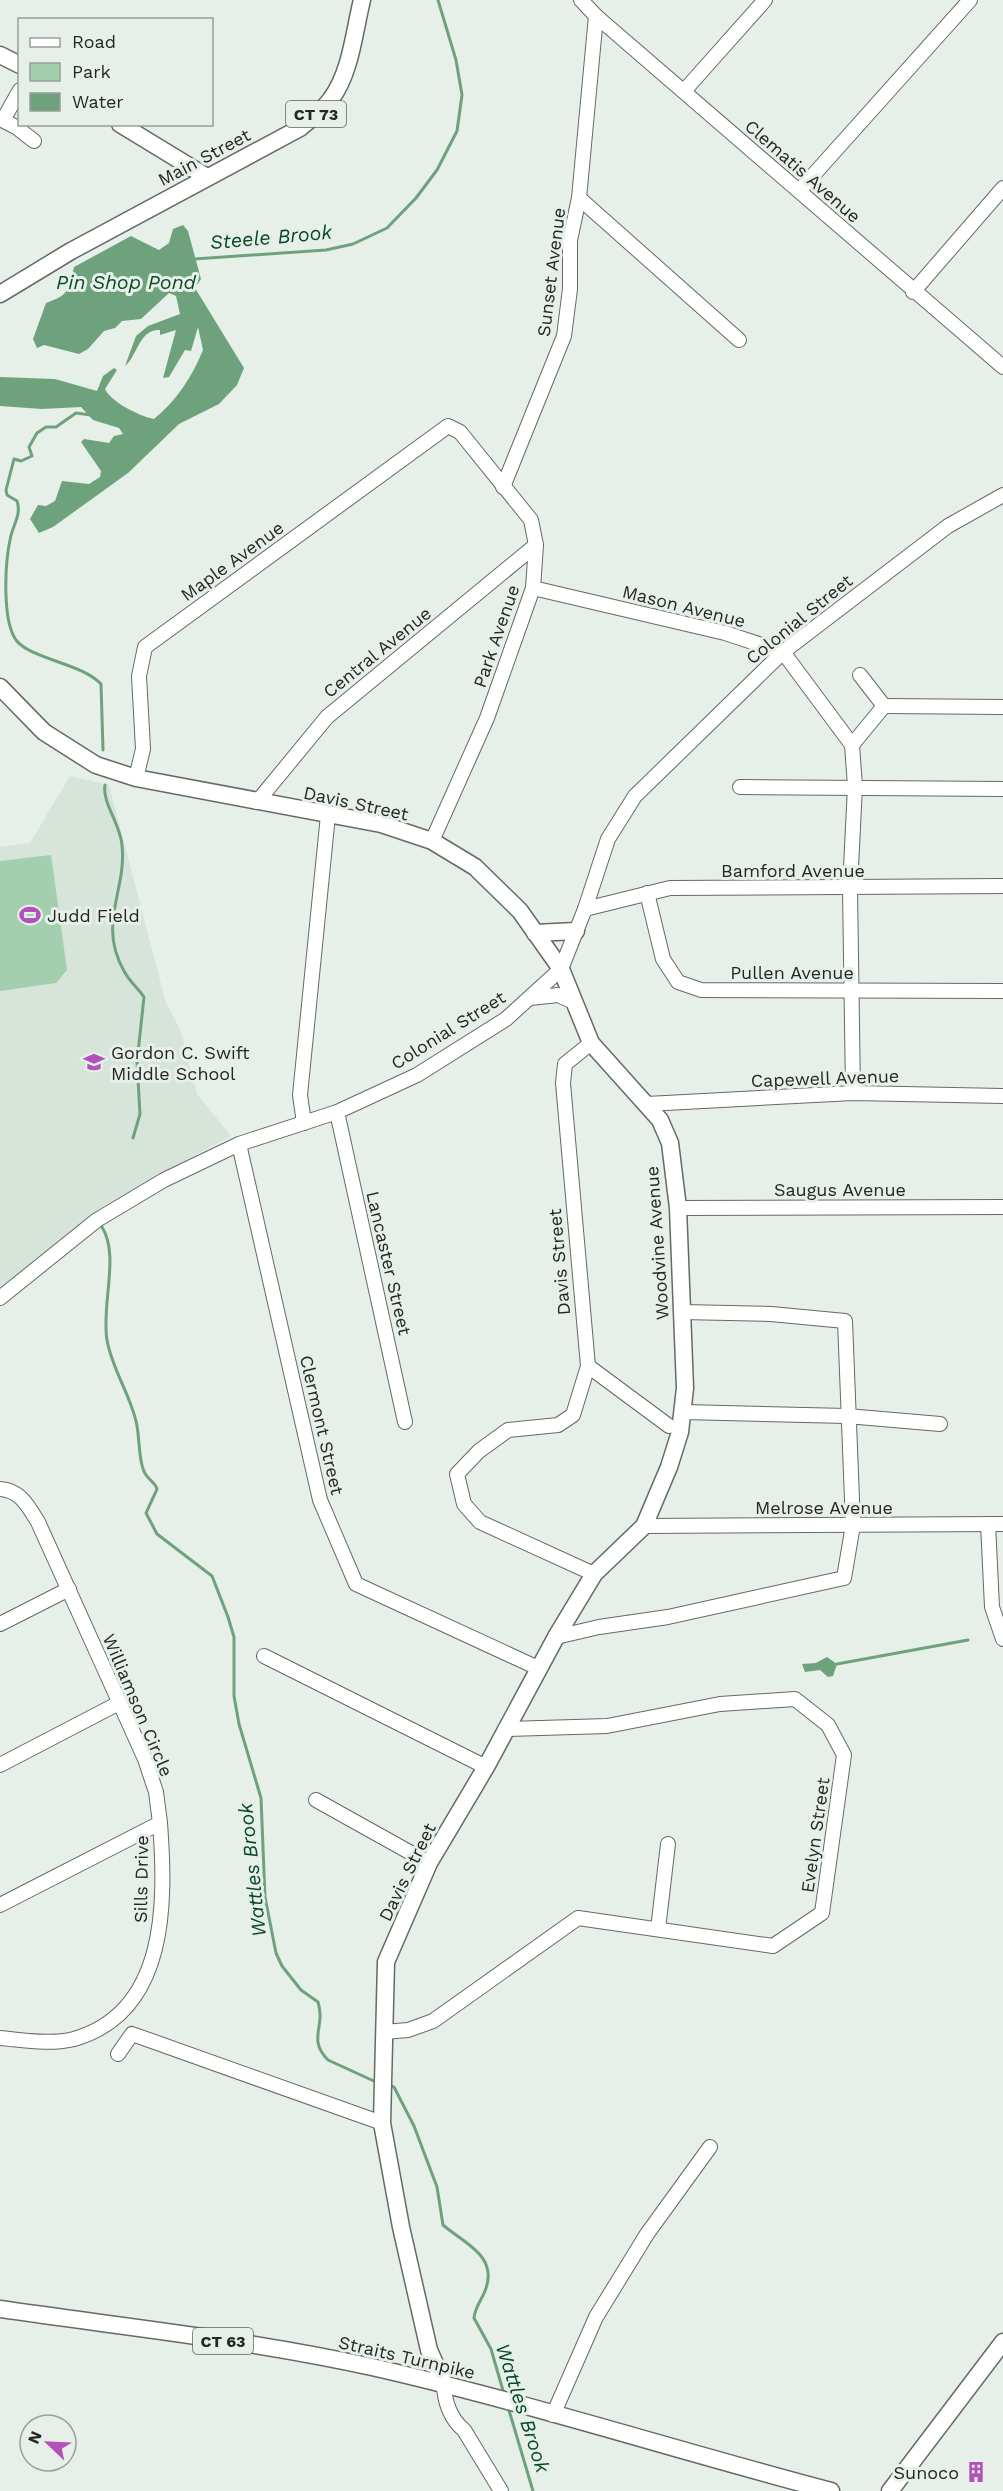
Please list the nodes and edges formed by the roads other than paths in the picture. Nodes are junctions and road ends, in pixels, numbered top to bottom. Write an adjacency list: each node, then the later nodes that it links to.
1 (362, 0): 13 (main road, Main Street / CT 73)
2 (581, 0): 5 (street, Clematis Avenue)
3 (765, 0): 8 (street)
4 (970, 0): 15 (street)
5 (596, 16): 8 (street, Clematis Avenue); 16 (street, Sunset Avenue)
6 (0, 55): 7 (main road)
7 (18, 64)
8 (684, 91): 15 (street, Clematis Avenue)
9 (18, 93): 10 (street)
10 (2, 119): 12 (street)
11 (123, 126): 13 (main road)
12 (34, 141)
13 (207, 177): 18 (main road, Main Street / CT 73)
14 (1003, 188): 17 (street)
15 (799, 191): 17 (street, Clematis Avenue)
16 (579, 198): 19 (street); 22 (street, Sunset Avenue)
17 (913, 292): 20 (street, Clematis Avenue)
18 (0, 294)
19 (739, 340)
20 (1003, 367)
21 (448, 426): 22 (street, Park Avenue); 32 (street, Maple Avenue)
22 (503, 487): 24 (street, Park Avenue)
23 (1003, 495): 26 (street, Colonial Street)
24 (536, 545): 25 (street, Park Avenue); 36 (street, Central Avenue)
25 (534, 588): 26 (street, Mason Avenue); 38 (street, Park Avenue)
26 (783, 652): 31 (street); 42 (street, Colonial Street)
27 (860, 675): 29 (street)
28 (1, 690): 32 (main road, Davis Street)
29 (884, 706): 30 (street); 31 (street)
30 (1003, 707)
31 (852, 745): 33 (street)
32 (136, 778): 36 (main road, Davis Street)
33 (855, 786): 34 (street); 35 (street); 40 (street)
34 (740, 787)
35 (1003, 789)
36 (257, 802): 37 (main road, Davis Street)
37 (328, 815): 38 (main road, Davis Street); 55 (street)
38 (432, 841): 44 (main road, Davis Street)
39 (1003, 886): 40 (street, Bamford Avenue)
40 (850, 888): 41 (street, Bamford Avenue); 46 (street)
41 (646, 893): 42 (street, Bamford Avenue); 46 (street, Pullen Avenue)
42 (585, 909): 43 (street, Colonial Street)
43 (576, 931): 44 (main road); 45 (street, Colonial Street)
44 (536, 933): 45 (main road, Davis Street)
45 (561, 969): 48 (street, Colonial Street); 49 (main road, Davis Street)
46 (850, 990): 47 (street, Pullen Avenue); 51 (street)
47 (1003, 991)
48 (530, 998): 49 (street); 54 (street, Colonial Street)
49 (574, 1002): 50 (main road, Davis Street)
50 (591, 1043): 53 (main road, Woodvine Avenue); 61 (street, Davis Street)
51 (853, 1093): 52 (street, Capewell Avenue); 53 (street, Capewell Avenue)
52 (1003, 1096)
53 (647, 1104): 58 (main road, Woodvine Avenue)
54 (337, 1112): 55 (street, Colonial Street); 64 (street, Lancaster Street)
55 (304, 1123): 56 (street, Colonial Street)
56 (239, 1144): 59 (street, Colonial Street); 78 (street, Clermont Street)
57 (1003, 1207): 58 (street, Saugus Avenue)
58 (678, 1208): 60 (main road, Woodvine Avenue)
59 (0, 1298)
60 (682, 1312): 62 (main road, Woodvine Avenue); 63 (street)
61 (588, 1366): 66 (street); 72 (street)
62 (684, 1412): 63 (street); 66 (main road, Woodvine Avenue)
63 (847, 1416): 65 (street); 70 (street)
64 (405, 1422)
65 (940, 1424)
66 (675, 1429): 71 (main road, Davis Street)
67 (0, 1489): 73 (street, Williamson Circle)
68 (988, 1524): 69 (street, Melrose Avenue); 70 (street, Melrose Avenue); 76 (street)
69 (1003, 1524)
70 (853, 1525): 71 (street, Melrose Avenue); 75 (street)
71 (644, 1526): 72 (main road, Davis Street)
72 (594, 1574): 75 (main road, Davis Street)
73 (69, 1589): 74 (street); 79 (street, Williamson Circle)
74 (0, 1624)
75 (556, 1637): 78 (main road, Davis Street)
76 (1003, 1639)
77 (264, 1656): 82 (street)
78 (538, 1668): 80 (main road, Davis Street)
79 (119, 1702): 81 (street); 84 (street, Williamson Circle)
80 (505, 1729): 82 (main road, Davis Street); 88 (street, Evelyn Street)
81 (0, 1765)
82 (486, 1767): 86 (main road, Davis Street)
83 (316, 1800): 86 (street)
84 (160, 1823): 87 (street); 90 (street, Sills Drive)
85 (668, 1844): 88 (street)
86 (429, 1863): 89 (main road, Davis Street)
87 (0, 1905)
88 (658, 1929): 89 (street, Evelyn Street)
89 (384, 2032): 92 (main road, Davis Street)
90 (0, 2038)
91 (118, 2054): 92 (street)
92 (383, 2117): 96 (main road, Davis Street)
93 (710, 2147): 97 (street)
94 (0, 2309): 96 (main road, Straits Turnpike / CT 63)
95 (1003, 2342): 100 (main road)
96 (444, 2384): 97 (main road, Straits Turnpike / CT 63); 98 (street, Davis Street)
97 (553, 2415): 99 (main road, Straits Turnpike / CT 63)
98 (501, 2491)
99 (831, 2491)
100 (890, 2491)

